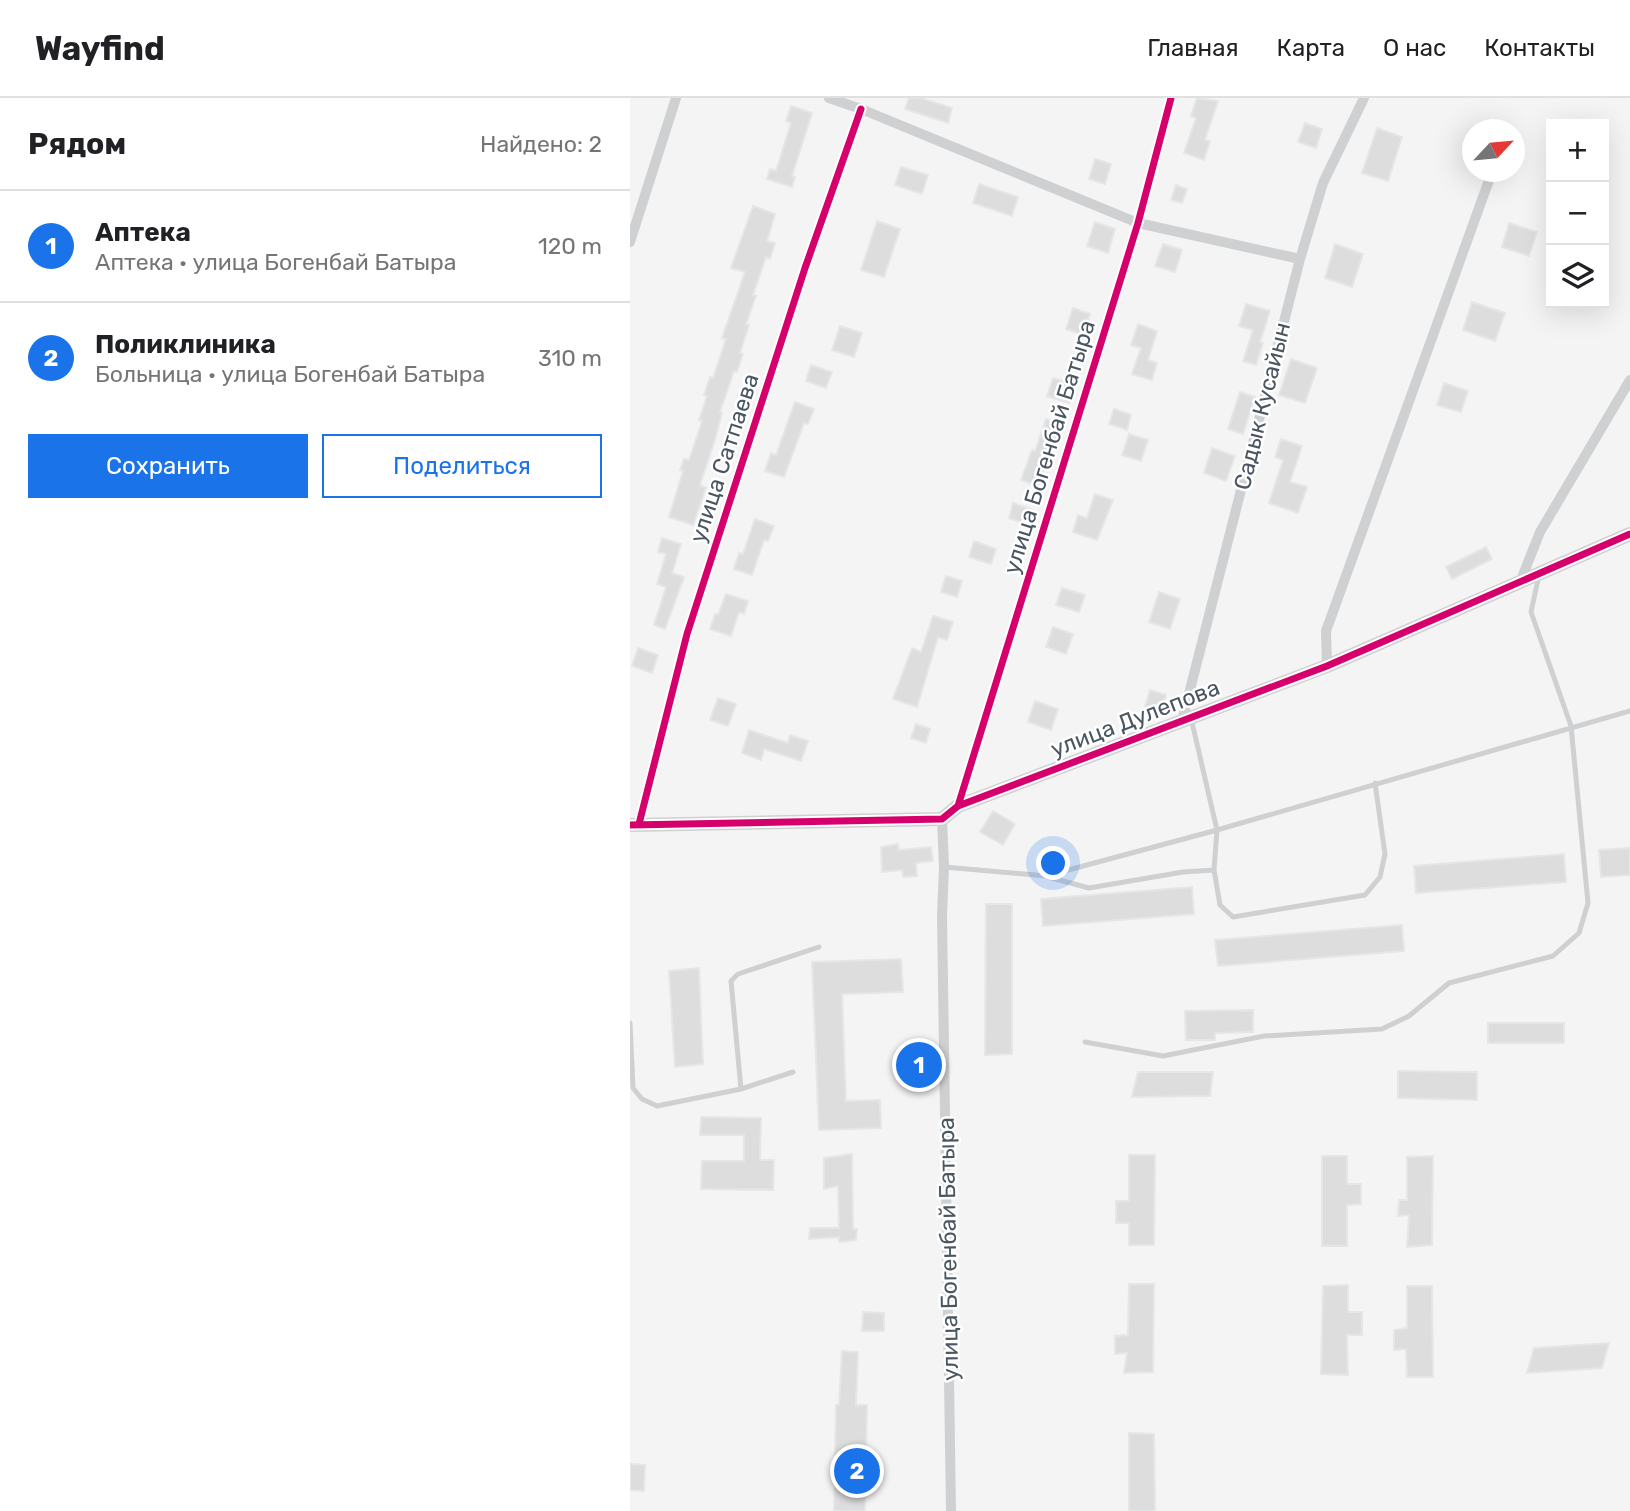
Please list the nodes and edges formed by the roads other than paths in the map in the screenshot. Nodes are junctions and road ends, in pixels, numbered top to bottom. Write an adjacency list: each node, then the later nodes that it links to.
1 (676, 98): 8 (street)
2 (829, 98): 5 (street)
3 (1171, 98): 7 (street, улица Богенбай Батыра)
4 (1364, 98): 9 (street, Садык Кусайын)
5 (861, 109): 7 (street); 21 (street, улица Сатпаева)
6 (1488, 182): 14 (street)
7 (1138, 223): 9 (street); 19 (street, улица Богенбай Батыра)
8 (630, 242)
9 (1300, 259): 16 (street, Садык Кусайын)
10 (1630, 380): 13 (street)
11 (1630, 534): 12 (street, улица Дулепова)
12 (1540, 572): 13 (street, улица Дулепова); 17 (lane)
13 (1521, 580): 14 (street, улица Дулепова)
14 (1327, 666): 16 (street, улица Дулепова)
15 (1630, 711): 17 (lane)
16 (1186, 720): 19 (street, улица Дулепова); 22 (lane)
17 (1571, 726): 18 (lane); 28 (lane)
18 (1375, 783): 22 (lane); 24 (lane)
19 (958, 806): 20 (street, улица Дулепова)
20 (942, 819): 21 (street); 23 (street, улица Богенбай Батыра)
21 (634, 824)
22 (1217, 830): 24 (lane); 25 (lane)
23 (944, 867): 25 (lane); 31 (street, улица Богенбай Батыра)
24 (1214, 870): 25 (lane)
25 (1046, 876)
26 (819, 947): 30 (lane)
27 (630, 1023): 30 (lane)
28 (1085, 1042)
29 (793, 1072): 30 (lane)
30 (741, 1089)
31 (951, 1511)

